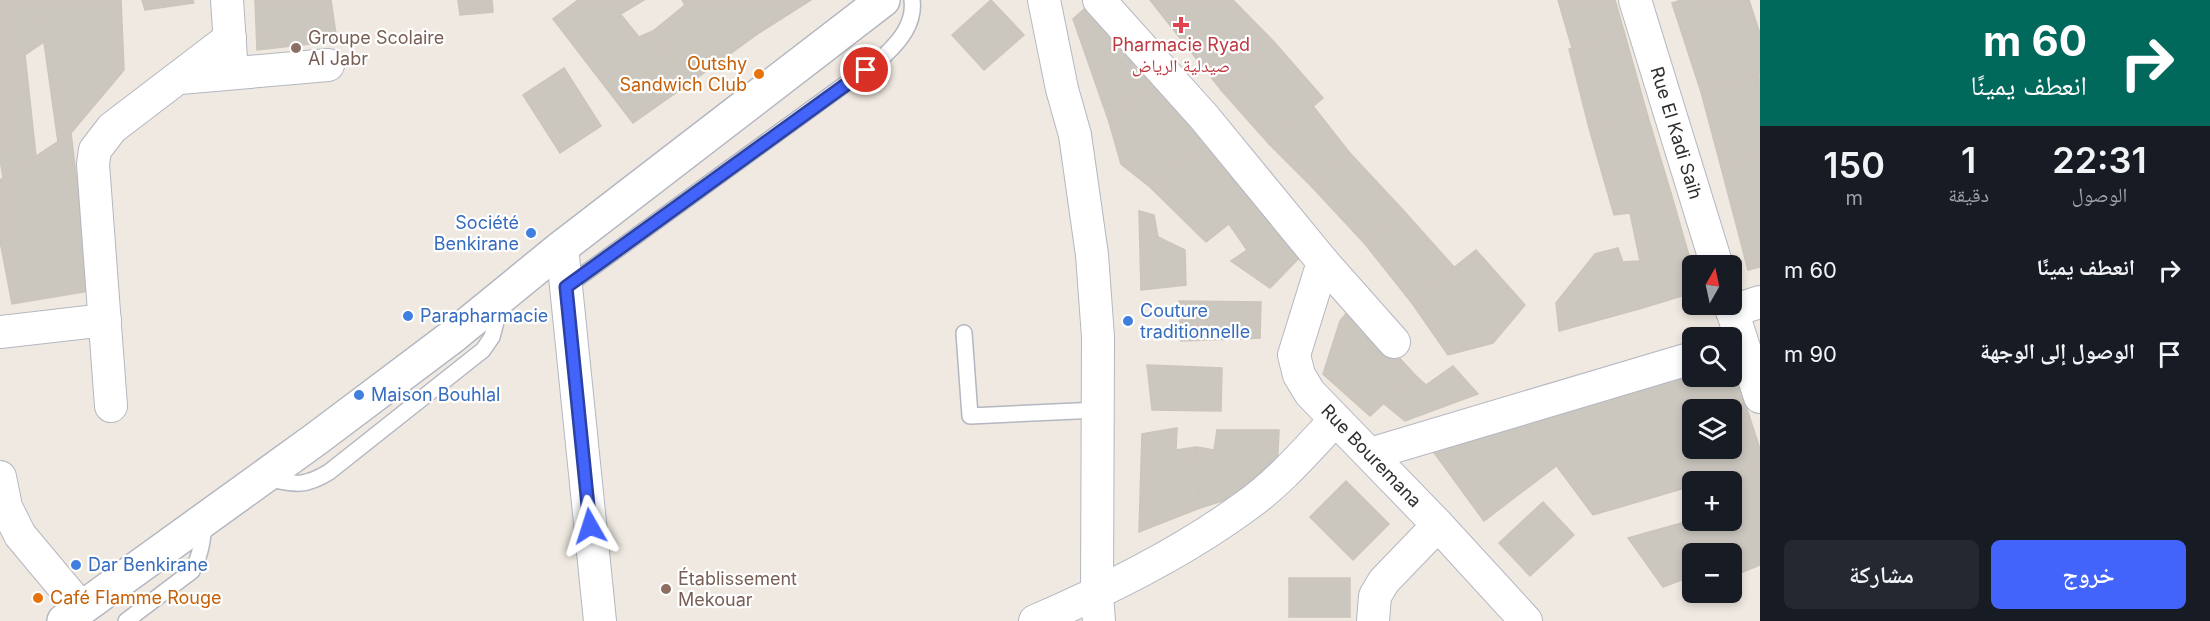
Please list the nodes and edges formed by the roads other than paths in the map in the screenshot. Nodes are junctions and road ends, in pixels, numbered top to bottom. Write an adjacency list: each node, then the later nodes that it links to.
1 (227, 0): 7 (street)
2 (912, 0): 14 (lane)
3 (1044, 0): 23 (street)
4 (1099, 0): 13 (street)
5 (1635, 0): 12 (street, Rue El Kadi Saih)
6 (878, 2): 11 (street)
7 (230, 39): 9 (street); 10 (street)
8 (328, 65): 9 (street)
9 (232, 72): 10 (street)
10 (180, 78): 15 (street)
11 (562, 247): 14 (street); 27 (street)
12 (1715, 255)
13 (1323, 262): 18 (street); 24 (street, Rue Bouremana)
14 (566, 287): 32 (street)
15 (105, 320): 16 (street); 22 (street)
16 (0, 332)
17 (964, 333): 23 (lane)
18 (1394, 342)
19 (1742, 356): 21 (street)
20 (1682, 361): 25 (street)
21 (1760, 397)
22 (111, 406)
23 (1098, 410): 29 (street)
24 (1335, 420): 25 (street, Rue Bouremana); 29 (street)
25 (1370, 454): 28 (street, Rue Bouremana)
26 (0, 477): 30 (street)
27 (205, 519): 30 (street); 31 (lane)
28 (1438, 525): 34 (street); 35 (street, Rue Bouremana)
29 (1098, 608): 33 (street)
30 (72, 615)
31 (126, 621)
32 (600, 621)
33 (1035, 621)
34 (1373, 621)
35 (1526, 621)

